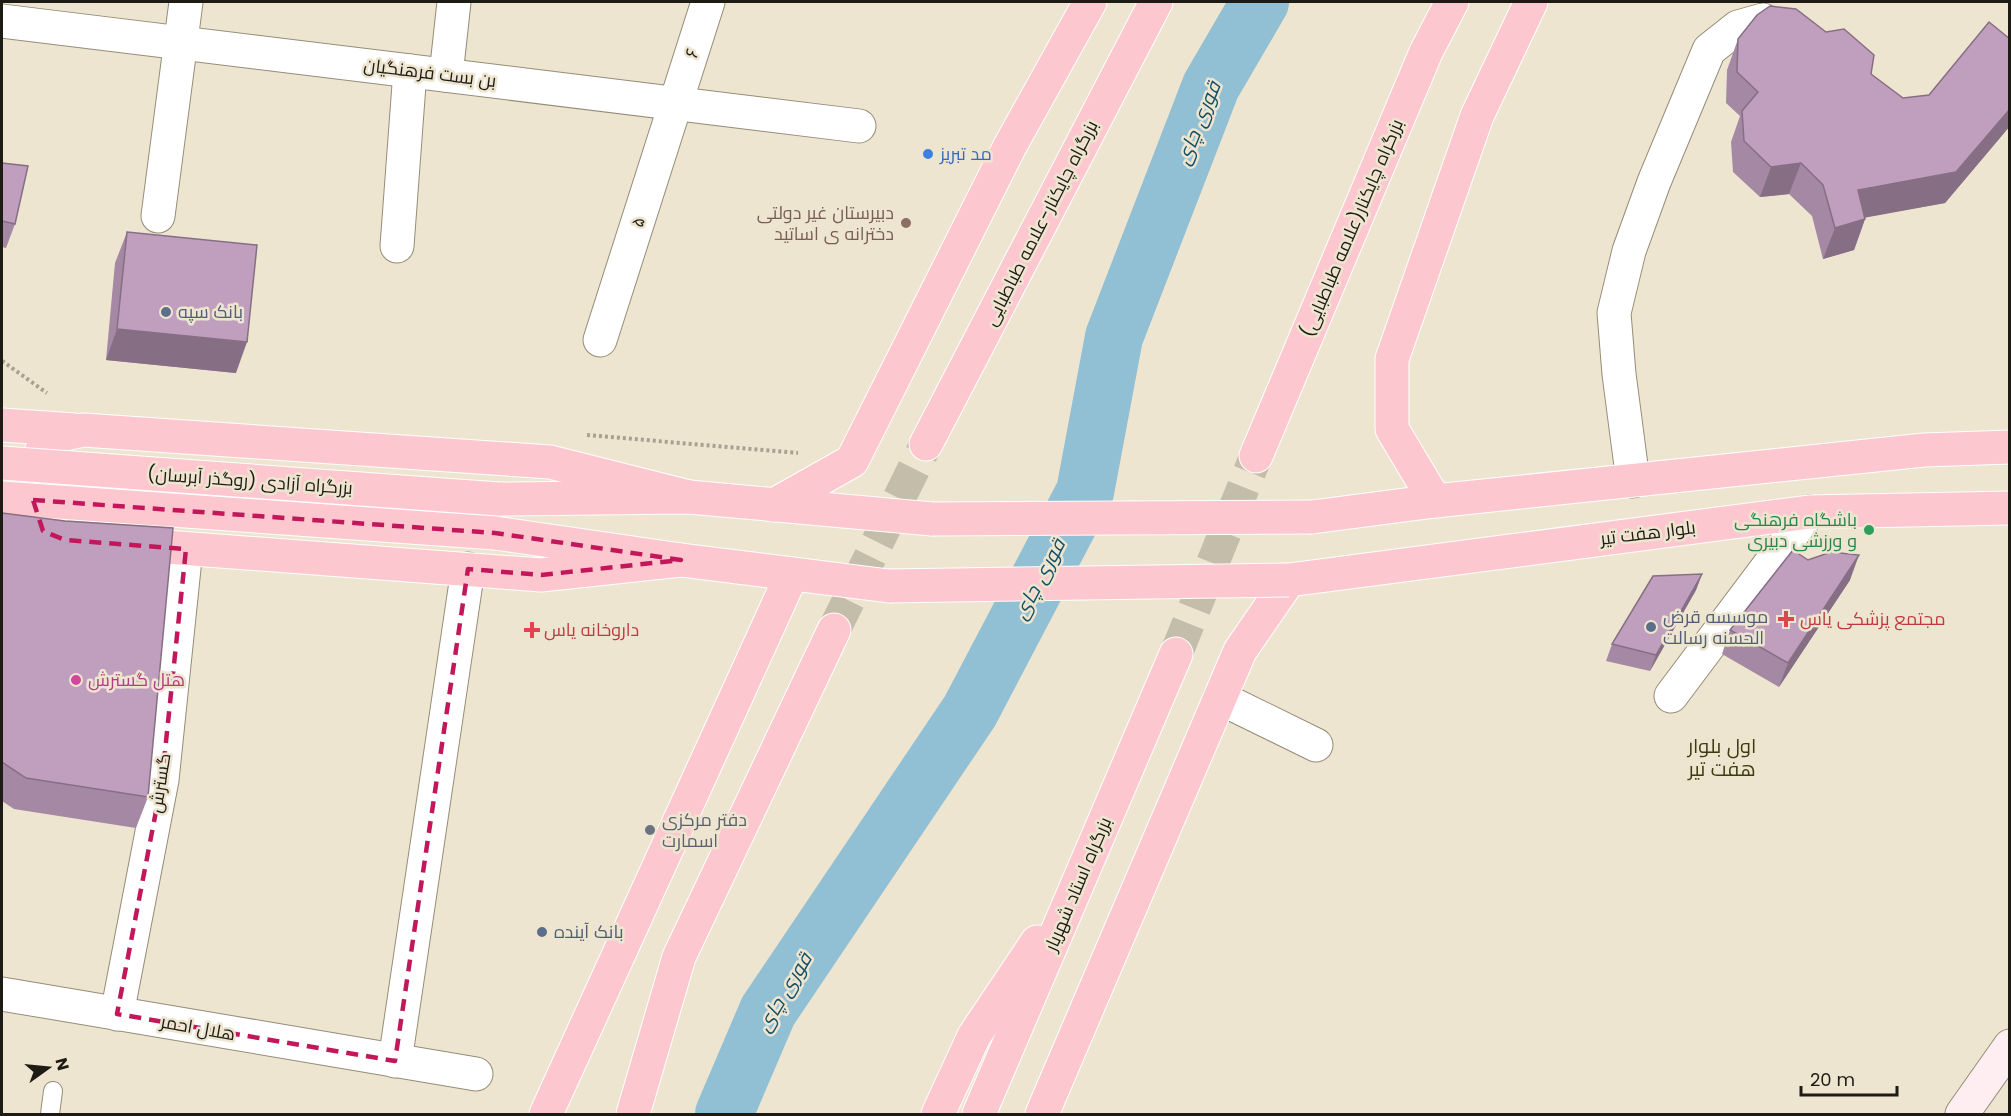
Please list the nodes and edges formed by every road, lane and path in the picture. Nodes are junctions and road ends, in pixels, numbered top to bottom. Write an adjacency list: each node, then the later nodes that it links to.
1 (186, 2): 10 (street)
2 (454, 2): 12 (street)
3 (708, 2): 13 (street, ۶)
4 (1090, 2): 28 (highway)
5 (1156, 2): 20 (highway, بزرگراه چایکنار-علامه طباطبایی)
6 (1452, 2): 22 (highway, بزرگراه چایکنار(علامه طباطبایی))
7 (1531, 2): 27 (highway)
8 (1763, 20): 24 (street)
9 (2, 21): 10 (street, بن بست فرهنگیان)
10 (180, 43): 11 (street, بن بست فرهنگیان); 15 (street)
11 (410, 71): 12 (street, بن بست فرهنگیان); 16 (street)
12 (446, 75): 13 (street, بن بست فرهنگیان)
13 (676, 104): 14 (street, بن بست فرهنگیان); 17 (street, ۵)
14 (859, 126)
15 (159, 216)
16 (397, 246)
17 (600, 340)
18 (2, 425): 19 (highway)
19 (82, 430): 25 (highway); 31 (highway)
20 (926, 444)
21 (2010, 447): 24 (highway)
22 (1256, 456)
23 (2, 463): 25 (highway, بزرگراه آزادی (روگذر آبرسان), bridge)
24 (1633, 481): 27 (highway)
25 (689, 497): 28 (highway)
26 (2, 498): 34 (highway, بزرگراه آزادی (روگذر آبرسان), bridge)
27 (1435, 501): 28 (highway, bridge)
28 (774, 505)
29 (2010, 508): 30 (highway, بلوار هفت تیر)
30 (1809, 512): 37 (highway, بلوار هفت تیر); 40 (street)
31 (12, 536)
32 (98, 542): 33 (highway)
33 (186, 549): 35 (highway); 45 (street, گسترش)
34 (681, 560): 35 (highway); 36 (highway, بلوار هفت تیر)
35 (468, 569): 47 (street)
36 (792, 574): 37 (highway, بلوار هفت تیر, bridge); 51 (highway)
37 (1289, 580): 41 (highway)
38 (834, 630): 52 (highway)
39 (1176, 654): 43 (highway, بزرگراه استاد شهریار)
40 (1671, 696)
41 (1220, 698): 42 (street); 55 (highway)
42 (1316, 745)
43 (1079, 880): 53 (highway); 54 (highway, بزرگراه استاد شهریار)
44 (2, 994): 45 (street, هلال احمر)
45 (117, 1014): 47 (street, هلال احمر)
46 (2010, 1046): 56 (main road)
47 (395, 1061): 48 (street, هلال احمر)
48 (476, 1074)
49 (53, 1091): 50 (lane)
50 (50, 1114)
51 (546, 1114)
52 (633, 1114)
53 (938, 1114)
54 (979, 1114)
55 (1042, 1114)
56 (1962, 1114)

